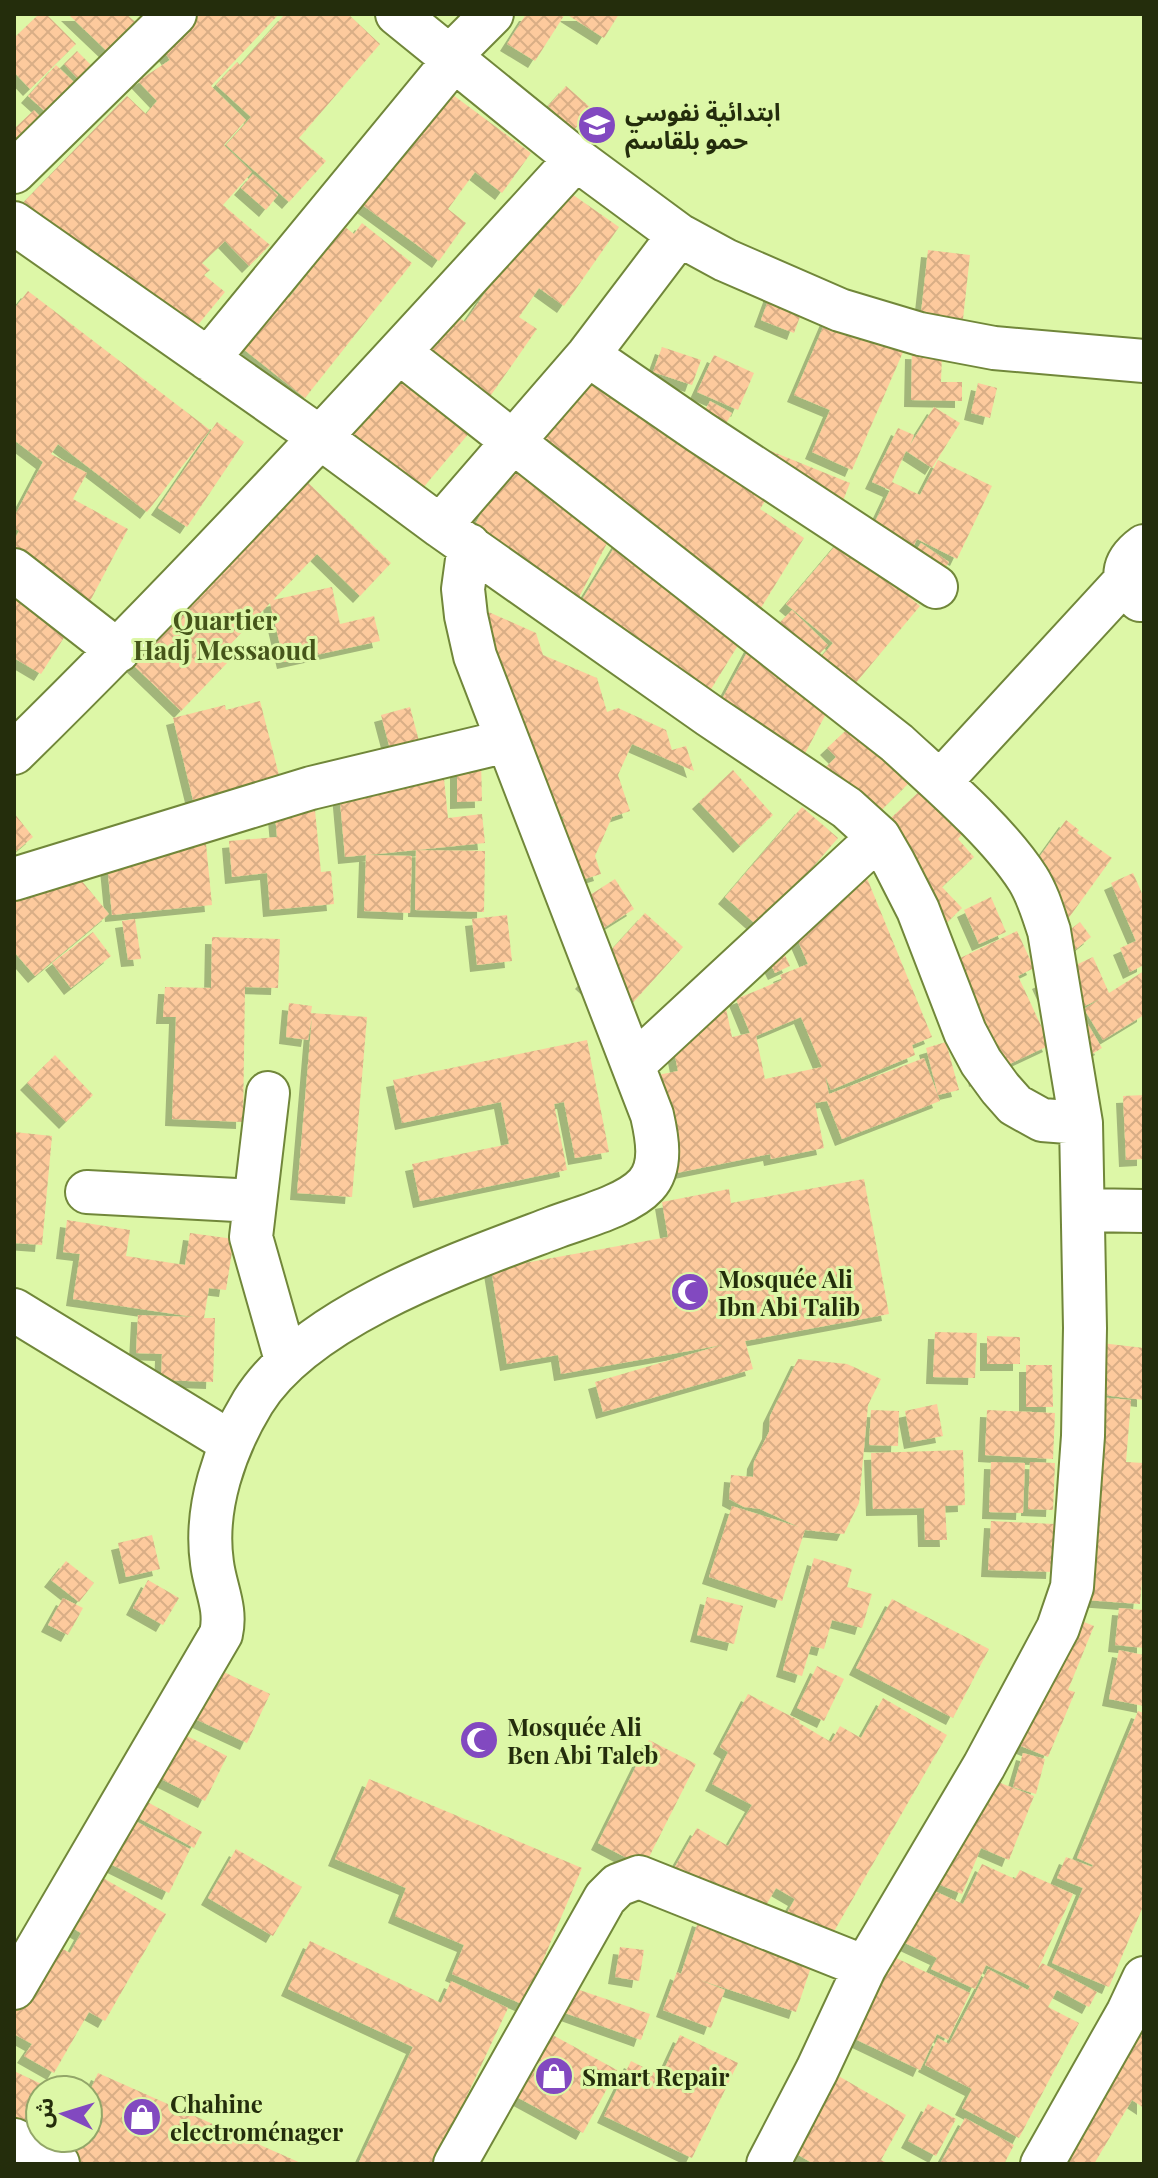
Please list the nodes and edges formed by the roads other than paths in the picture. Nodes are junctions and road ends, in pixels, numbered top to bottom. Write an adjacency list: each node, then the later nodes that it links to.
1 (175, 14): 6 (street)
2 (397, 14): 4 (street)
3 (492, 14): 4 (street)
4 (453, 57): 5 (street); 11 (street)
5 (576, 159): 8 (street); 9 (street)
6 (14, 172)
7 (14, 223): 11 (street)
8 (679, 235): 10 (street); 12 (street)
9 (399, 352): 13 (street); 14 (street)
10 (588, 355): 14 (street); 18 (street)
11 (208, 359): 13 (street)
12 (1144, 361)
13 (321, 438): 15 (street); 19 (street)
14 (513, 440): 15 (street); 22 (street)
15 (454, 535): 20 (street); 23 (street)
16 (14, 570): 19 (street)
17 (1138, 576): 22 (street)
18 (936, 587)
19 (118, 651): 21 (street)
20 (507, 741): 24 (street); 25 (street)
21 (14, 753)
22 (940, 782): 27 (street)
23 (879, 837): 25 (street); 27 (street)
24 (14, 879)
25 (633, 1065): 33 (street)
26 (268, 1093): 29 (street)
27 (1081, 1123): 30 (street)
28 (87, 1192): 29 (street)
29 (255, 1201): 33 (street)
30 (1083, 1210): 31 (street); 35 (street)
31 (1144, 1211)
32 (14, 1310): 34 (street)
33 (286, 1360): 34 (street)
34 (230, 1442): 37 (street)
35 (865, 1967): 40 (street); 41 (street)
36 (1144, 1978): 42 (street)
37 (14, 1988)
38 (14, 2141): 39 (main road)
39 (57, 2164)
40 (455, 2164)
41 (768, 2164)
42 (1042, 2164)

